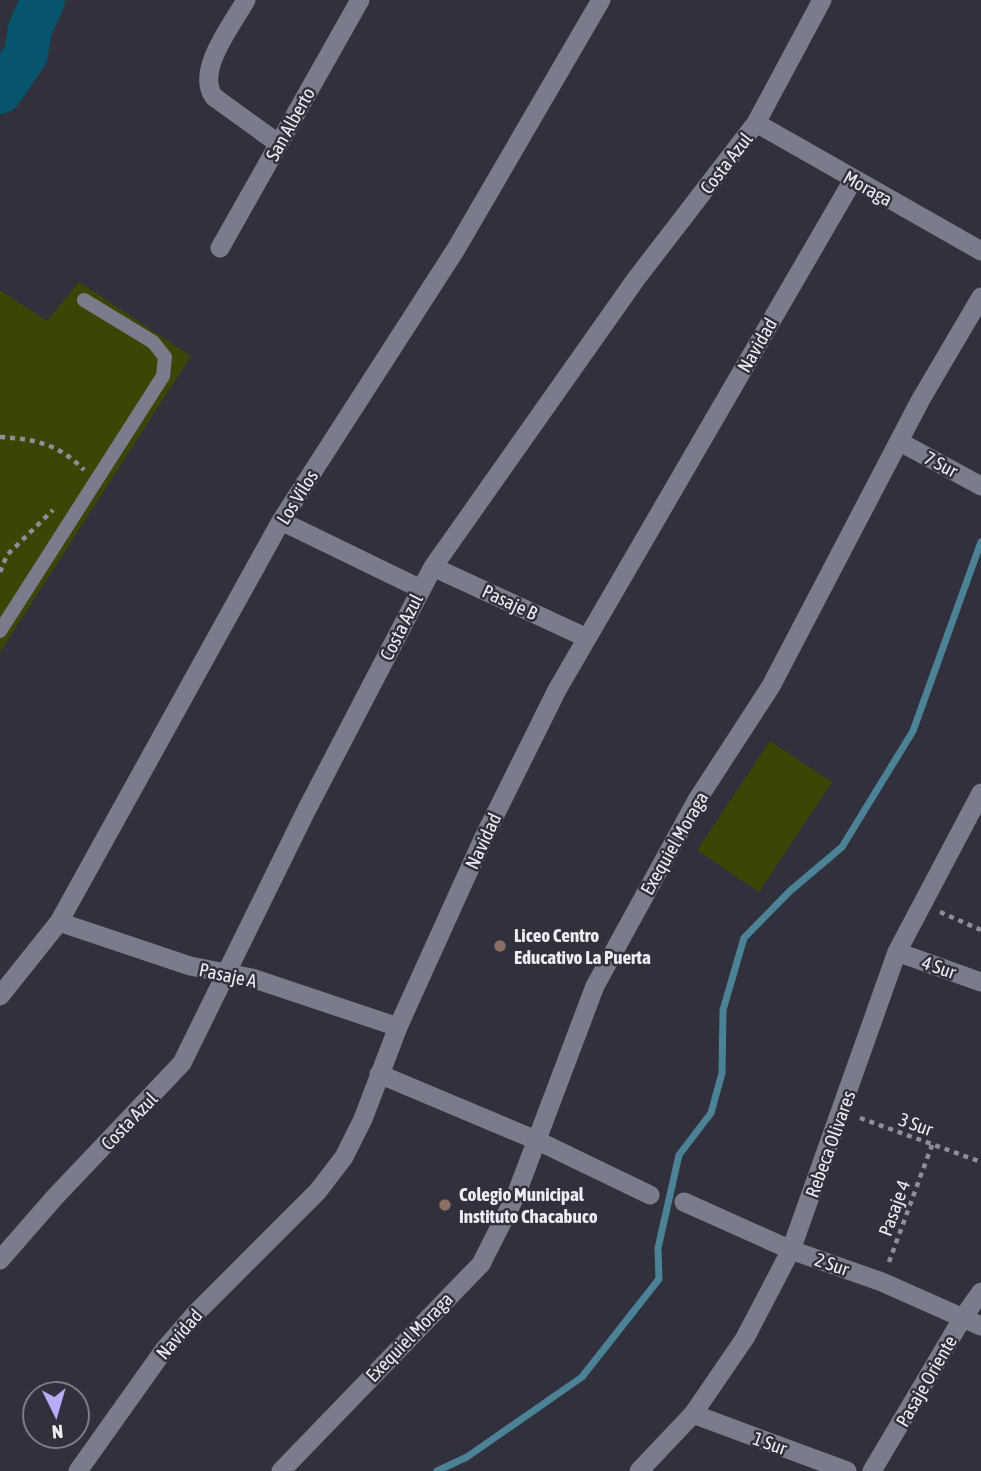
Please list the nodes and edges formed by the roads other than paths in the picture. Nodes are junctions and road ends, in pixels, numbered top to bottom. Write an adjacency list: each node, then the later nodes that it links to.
1 (246, 0): 6 (street)
2 (360, 0): 6 (street, San Alberto)
3 (601, 0): 14 (street, Los Vilos)
4 (822, 0): 5 (street, Costa Azul)
5 (756, 124): 7 (street, Moraga); 15 (street, Costa Azul)
6 (279, 144): 8 (street, San Alberto)
7 (853, 180): 9 (street, Moraga); 18 (street, Navidad)
8 (220, 247)
9 (981, 251)
10 (981, 297): 12 (street, Exequiel Moraga)
11 (83, 300): 17 (lane)
12 (900, 442): 13 (street, 7 Sur); 27 (street, Exequiel Moraga)
13 (981, 486)
14 (281, 520): 16 (street); 20 (street, Los Vilos)
15 (433, 567): 16 (street, Costa Azul); 18 (street, Pasaje B)
16 (421, 589): 22 (street, Costa Azul)
17 (0, 631)
18 (587, 638): 25 (street, Navidad)
19 (981, 793): 21 (street, Rebeca Olivares)
20 (59, 922): 22 (street, Pasaje A); 24 (street, Los Vilos)
21 (897, 952): 23 (street, 4 Sur); 30 (street, Rebeca Olivares)
22 (225, 973): 25 (street, Pasaje A); 31 (street, Costa Azul)
23 (981, 982)
24 (0, 996)
25 (398, 1027): 26 (street, Navidad)
26 (379, 1074): 27 (street); 37 (street, Navidad)
27 (536, 1140): 28 (street); 38 (street, Exequiel Moraga)
28 (650, 1195)
29 (684, 1202): 30 (street, 2 Sur)
30 (791, 1250): 33 (street, 2 Sur); 35 (street, Rebeca Olivares)
31 (0, 1260)
32 (981, 1292): 33 (street, Pasaje Oriente)
33 (961, 1319): 34 (street, 2 Sur); 36 (street, Pasaje Oriente)
34 (981, 1326)
35 (693, 1414): 39 (street, Rebeca Olivares); 40 (street, 1 Sur)
36 (874, 1470)
37 (79, 1471)
38 (281, 1471)
39 (639, 1471)
40 (847, 1471)

